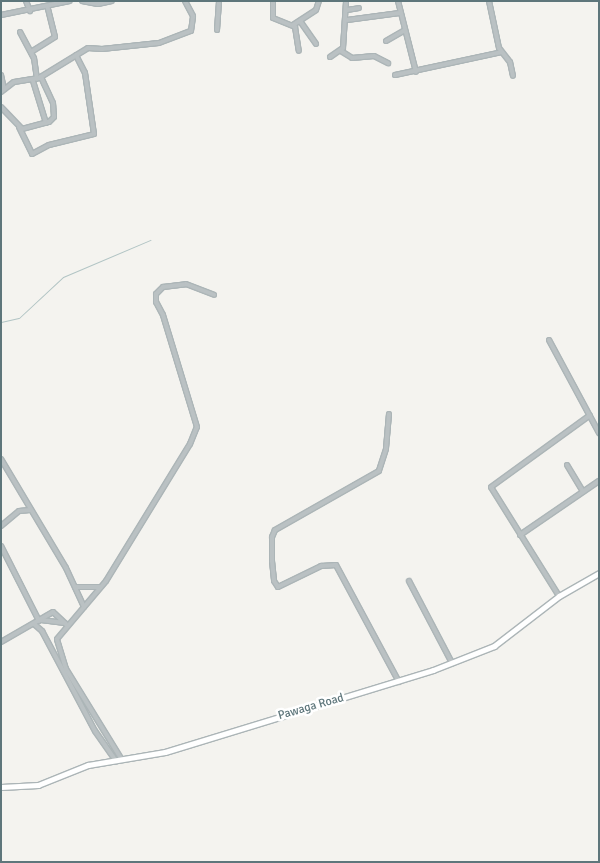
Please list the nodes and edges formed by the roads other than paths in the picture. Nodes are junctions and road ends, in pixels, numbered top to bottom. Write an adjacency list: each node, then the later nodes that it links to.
1 (26, 1): 16 (street)
2 (70, 1): 12 (street)
3 (112, 1): 11 (street)
4 (185, 1): 31 (street)
5 (219, 1): 22 (street)
6 (273, 1): 21 (street)
7 (319, 1): 20 (street)
8 (346, 1): 15 (street)
9 (398, 1): 17 (street)
10 (489, 1): 30 (street)
11 (85, 2)
12 (51, 3): 13 (street)
13 (47, 6): 16 (street); 29 (street)
14 (359, 8): 15 (street)
15 (347, 10): 19 (street)
16 (30, 11): 18 (street)
17 (400, 13): 19 (street); 23 (street)
18 (1, 15)
19 (347, 20): 27 (street)
20 (300, 21): 21 (street); 26 (street)
21 (293, 26): 28 (street)
22 (217, 30)
23 (405, 30): 25 (street); 34 (street)
24 (20, 32): 29 (street)
25 (386, 41)
26 (316, 44)
27 (341, 50): 32 (street); 33 (street)
28 (299, 51)
29 (31, 52): 38 (street)
30 (502, 52): 34 (street); 37 (street)
31 (76, 56): 38 (street); 42 (street)
32 (330, 57)
33 (388, 62)
34 (416, 72): 36 (street)
35 (1, 75): 39 (street)
36 (395, 76)
37 (513, 76)
38 (37, 79): 39 (street); 41 (street); 41 (street)
39 (3, 91)
40 (1, 107): 42 (street)
41 (46, 123): 42 (street)
42 (20, 127)
43 (214, 295): 58 (street)
44 (549, 340): 46 (street)
45 (389, 414): 67 (street)
46 (590, 415): 47 (street); 54 (street)
47 (599, 433)
48 (1, 459): 52 (street)
49 (567, 466): 51 (street)
50 (599, 481): 51 (street)
51 (583, 492): 54 (street)
52 (30, 510): 53 (street); 59 (street)
53 (1, 526)
54 (520, 535): 60 (street)
55 (1, 546): 62 (street)
56 (599, 574): 60 (main road, Pawaga Road)
57 (409, 582): 66 (street)
58 (102, 586): 59 (street); 61 (street)
59 (75, 587): 61 (street)
60 (558, 596): 66 (main road, Pawaga Road)
61 (84, 607): 64 (street)
62 (40, 620): 63 (street); 64 (street); 64 (street)
63 (34, 624): 65 (street); 68 (street)
64 (66, 624): 68 (street)
65 (1, 642)
66 (452, 662): 67 (main road, Pawaga Road)
67 (399, 682): 68 (main road, Pawaga Road)
68 (119, 761): 69 (main road, Pawaga Road)
69 (1, 787)

